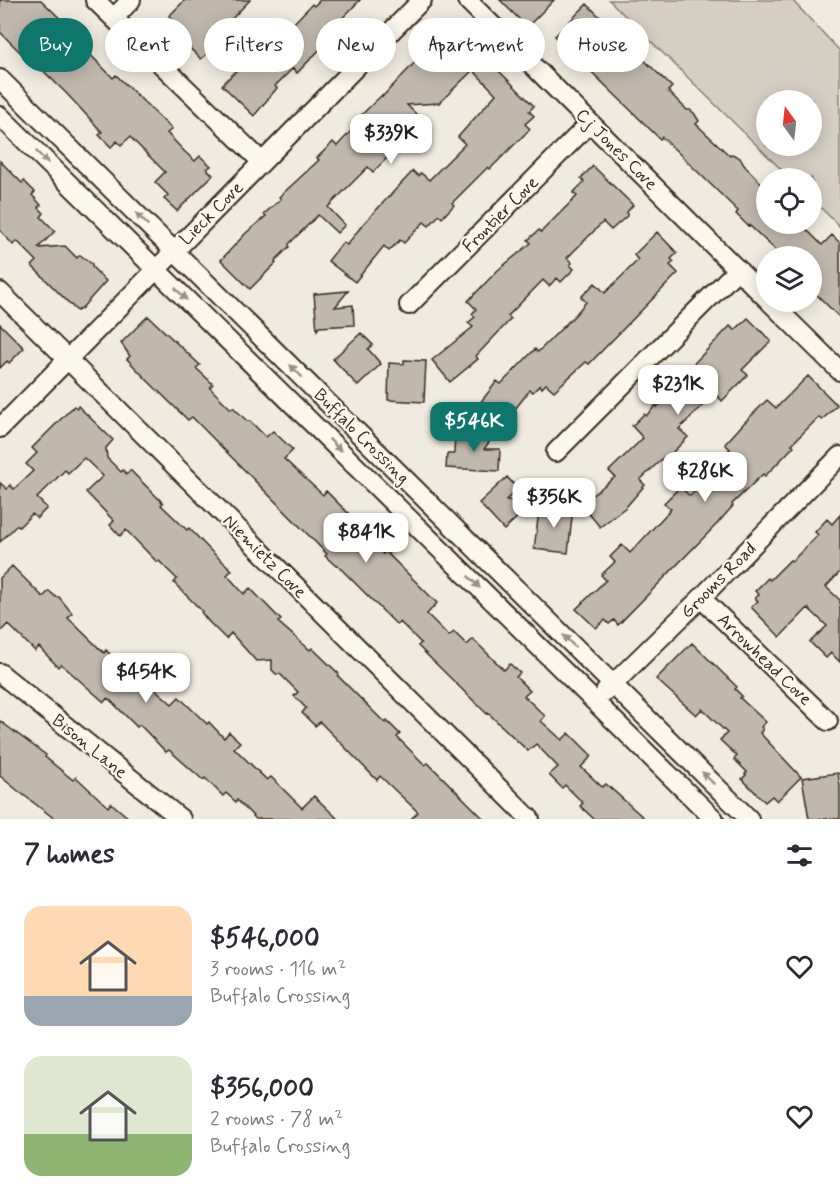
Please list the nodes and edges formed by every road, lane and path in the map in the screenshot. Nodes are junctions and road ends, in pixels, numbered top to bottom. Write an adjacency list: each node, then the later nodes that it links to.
1 (96, 0): 5 (street)
2 (131, 0): 5 (street)
3 (422, 0): 10 (street, Lieck Cove)
4 (467, 0): 9 (street, Cj Jones Cove)
5 (114, 18)
6 (170, 72): 10 (street)
7 (0, 79): 11 (street, Buffalo Crossing, one-way to 7)
8 (0, 116): 12 (street, Buffalo Crossing, one-way to 12)
9 (590, 123): 13 (street, Cj Jones Cove); 16 (street, Frontier Cove)
10 (262, 162): 11 (street, Lieck Cove)
11 (174, 250): 12 (street, Lieck Cove); 25 (street, Buffalo Crossing, one-way to 11)
12 (156, 269): 18 (street, Lieck Cove); 26 (street, Buffalo Crossing, one-way to 26)
13 (738, 269): 14 (street, Cj Jones Cove); 21 (street)
14 (756, 288)
15 (0, 292): 18 (street, Niemietz Cove)
16 (409, 305)
17 (780, 312): 19 (street)
18 (67, 359): 20 (street, Lieck Cove); 29 (street, Niemietz Cove)
19 (840, 370)
20 (0, 428)
21 (556, 452)
22 (840, 456): 23 (street, Grooms Road)
23 (701, 598): 25 (street, Grooms Road); 27 (street, Arrowhead Cove)
24 (0, 673): 28 (street, Bison Lane)
25 (613, 684): 26 (street, Grooms Road); 31 (street, Buffalo Crossing, one-way to 25)
26 (595, 701): 30 (street, Buffalo Crossing)
27 (828, 721)
28 (181, 819)
29 (530, 819)
30 (714, 819)
31 (749, 819)

